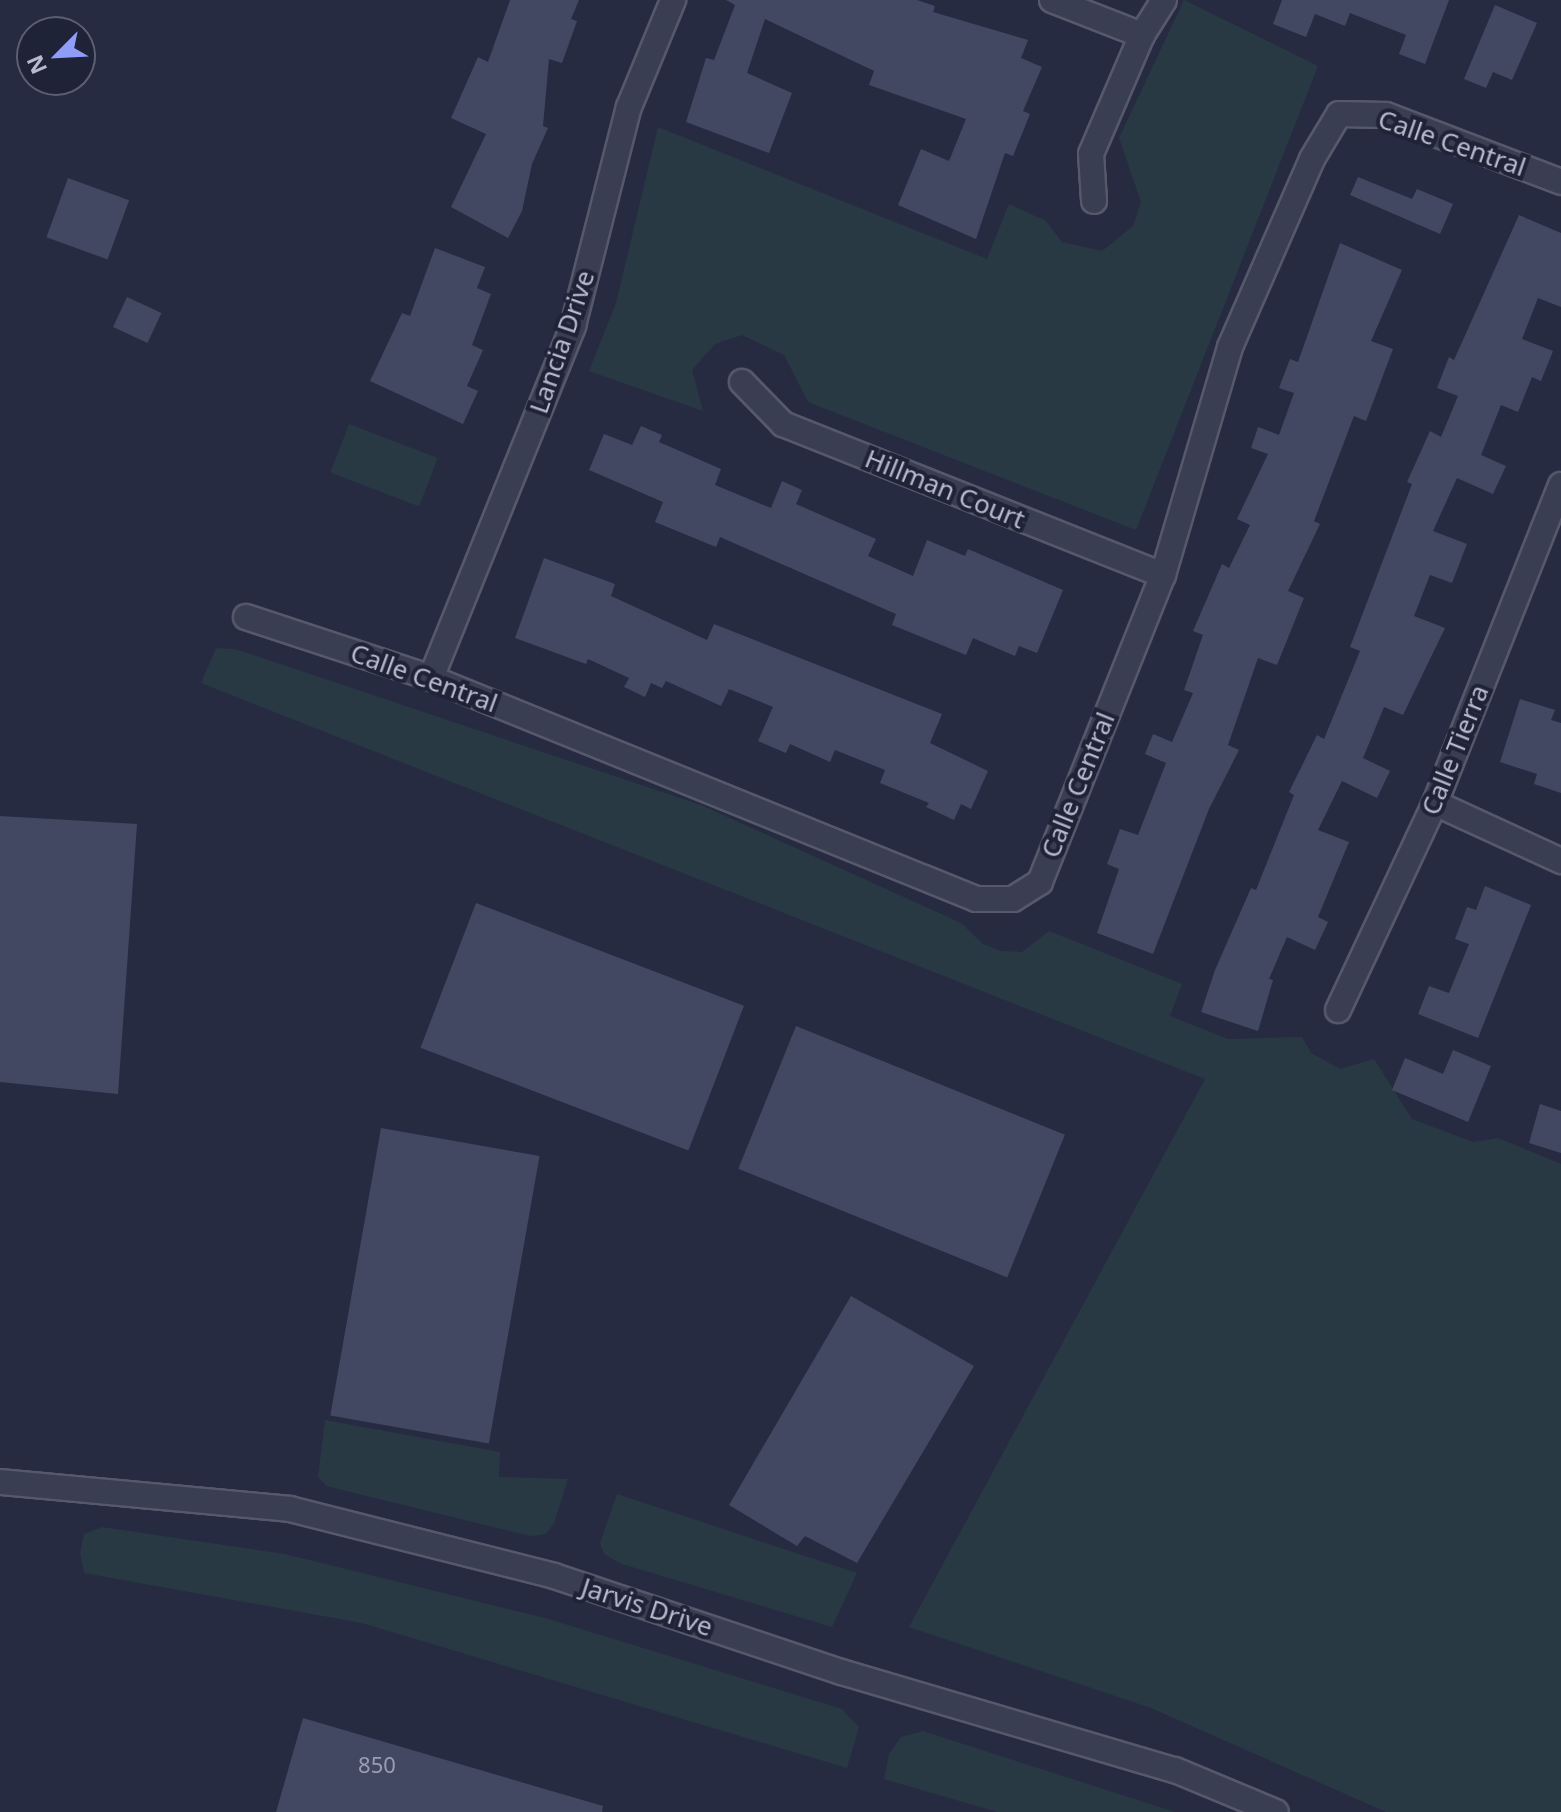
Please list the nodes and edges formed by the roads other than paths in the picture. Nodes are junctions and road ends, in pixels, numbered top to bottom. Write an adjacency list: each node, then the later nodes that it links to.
1 (673, 0): 12 (street, Lancia Drive)
2 (1052, 0): 4 (street)
3 (1164, 0): 4 (street)
4 (1142, 35): 6 (street)
5 (1561, 182): 10 (street, Calle Central)
6 (1094, 201)
7 (742, 382): 10 (street, Hillman Court)
8 (1561, 485): 9 (street, Calle Tierra)
9 (1555, 518): 13 (street, Calle Tierra)
10 (1163, 575): 12 (street, Calle Central)
11 (246, 617): 12 (street, Calle Central)
12 (431, 678)
13 (1435, 803): 14 (street); 15 (street, Calle Tierra)
14 (1561, 861)
15 (1338, 1010)
16 (0, 1482): 17 (street, Jarvis Drive)
17 (1276, 1812)

